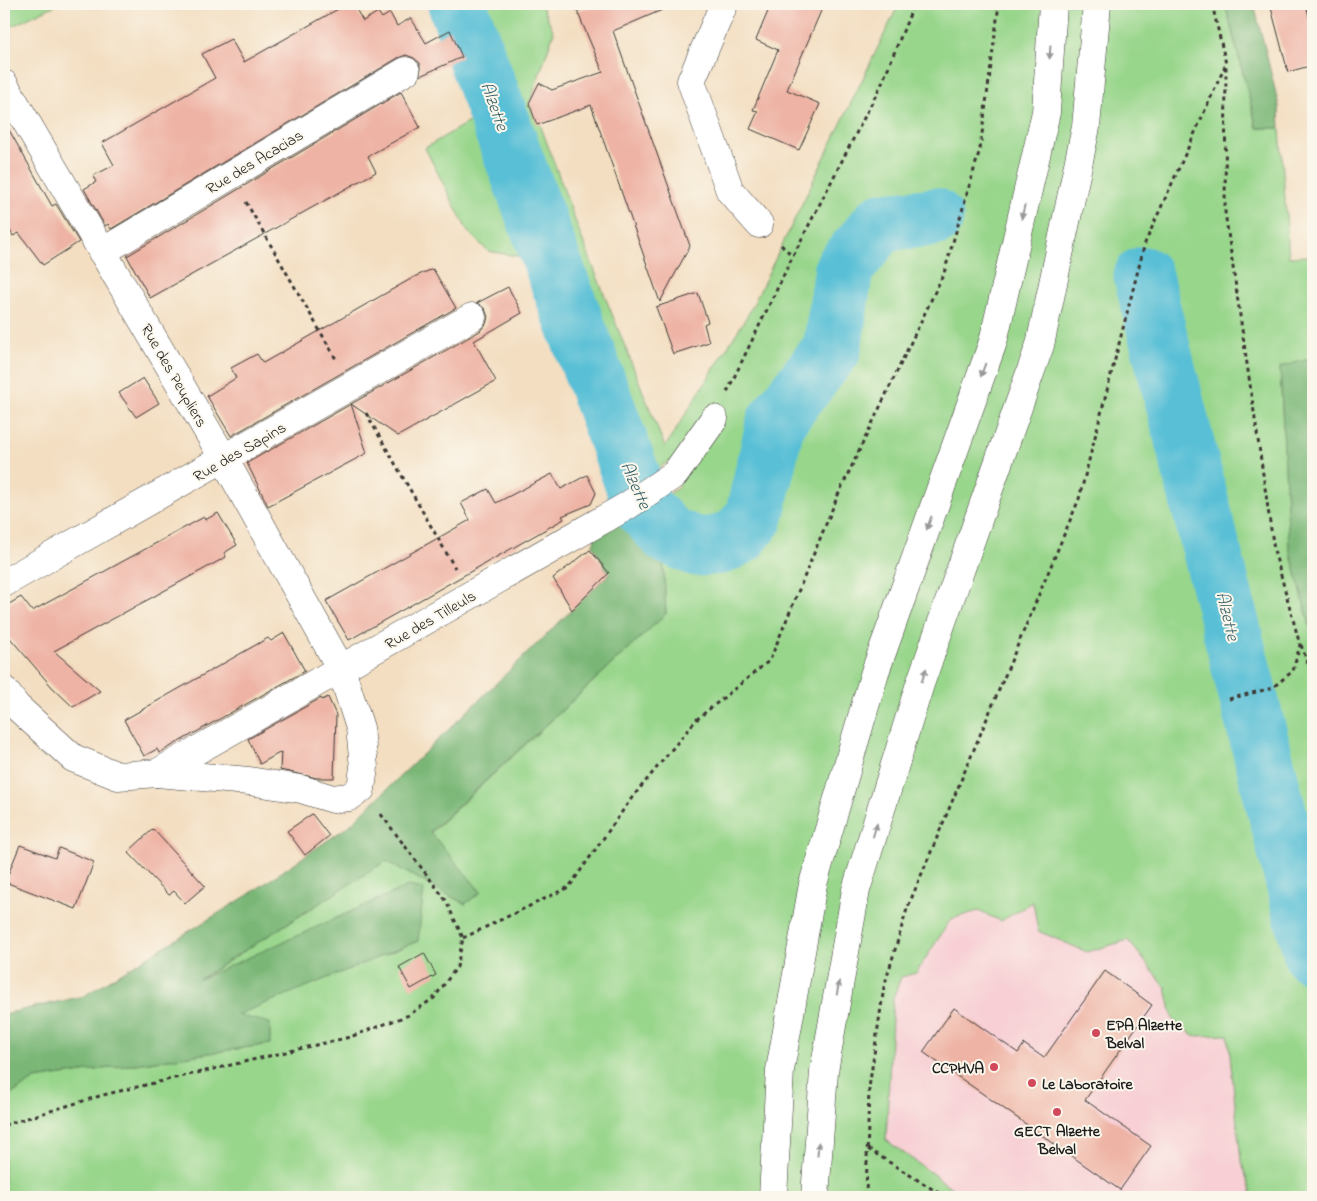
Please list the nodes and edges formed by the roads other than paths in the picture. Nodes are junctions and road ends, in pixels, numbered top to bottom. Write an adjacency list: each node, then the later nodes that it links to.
1 (724, 4): 6 (street)
2 (1053, 4): 15 (street, one-way to 15)
3 (1097, 4): 16 (street, one-way to 3)
4 (406, 71): 7 (street, Rue des Acacias)
5 (4, 84): 7 (street, Rue des Peupliers)
6 (759, 224)
7 (102, 252): 10 (street, Rue des Peupliers)
8 (472, 317): 10 (street, Rue des Sapins)
9 (714, 419): 12 (street, Rue des Tilleuls)
10 (224, 459): 11 (street, Rue des Sapins); 12 (street, Rue des Peupliers)
11 (4, 583)
12 (341, 669): 14 (street, Rue des Tilleuls); 14 (street, Rue des Peupliers)
13 (4, 690): 14 (street, Rue des Tilleuls)
14 (157, 773)
15 (772, 1197)
16 (815, 1197)

